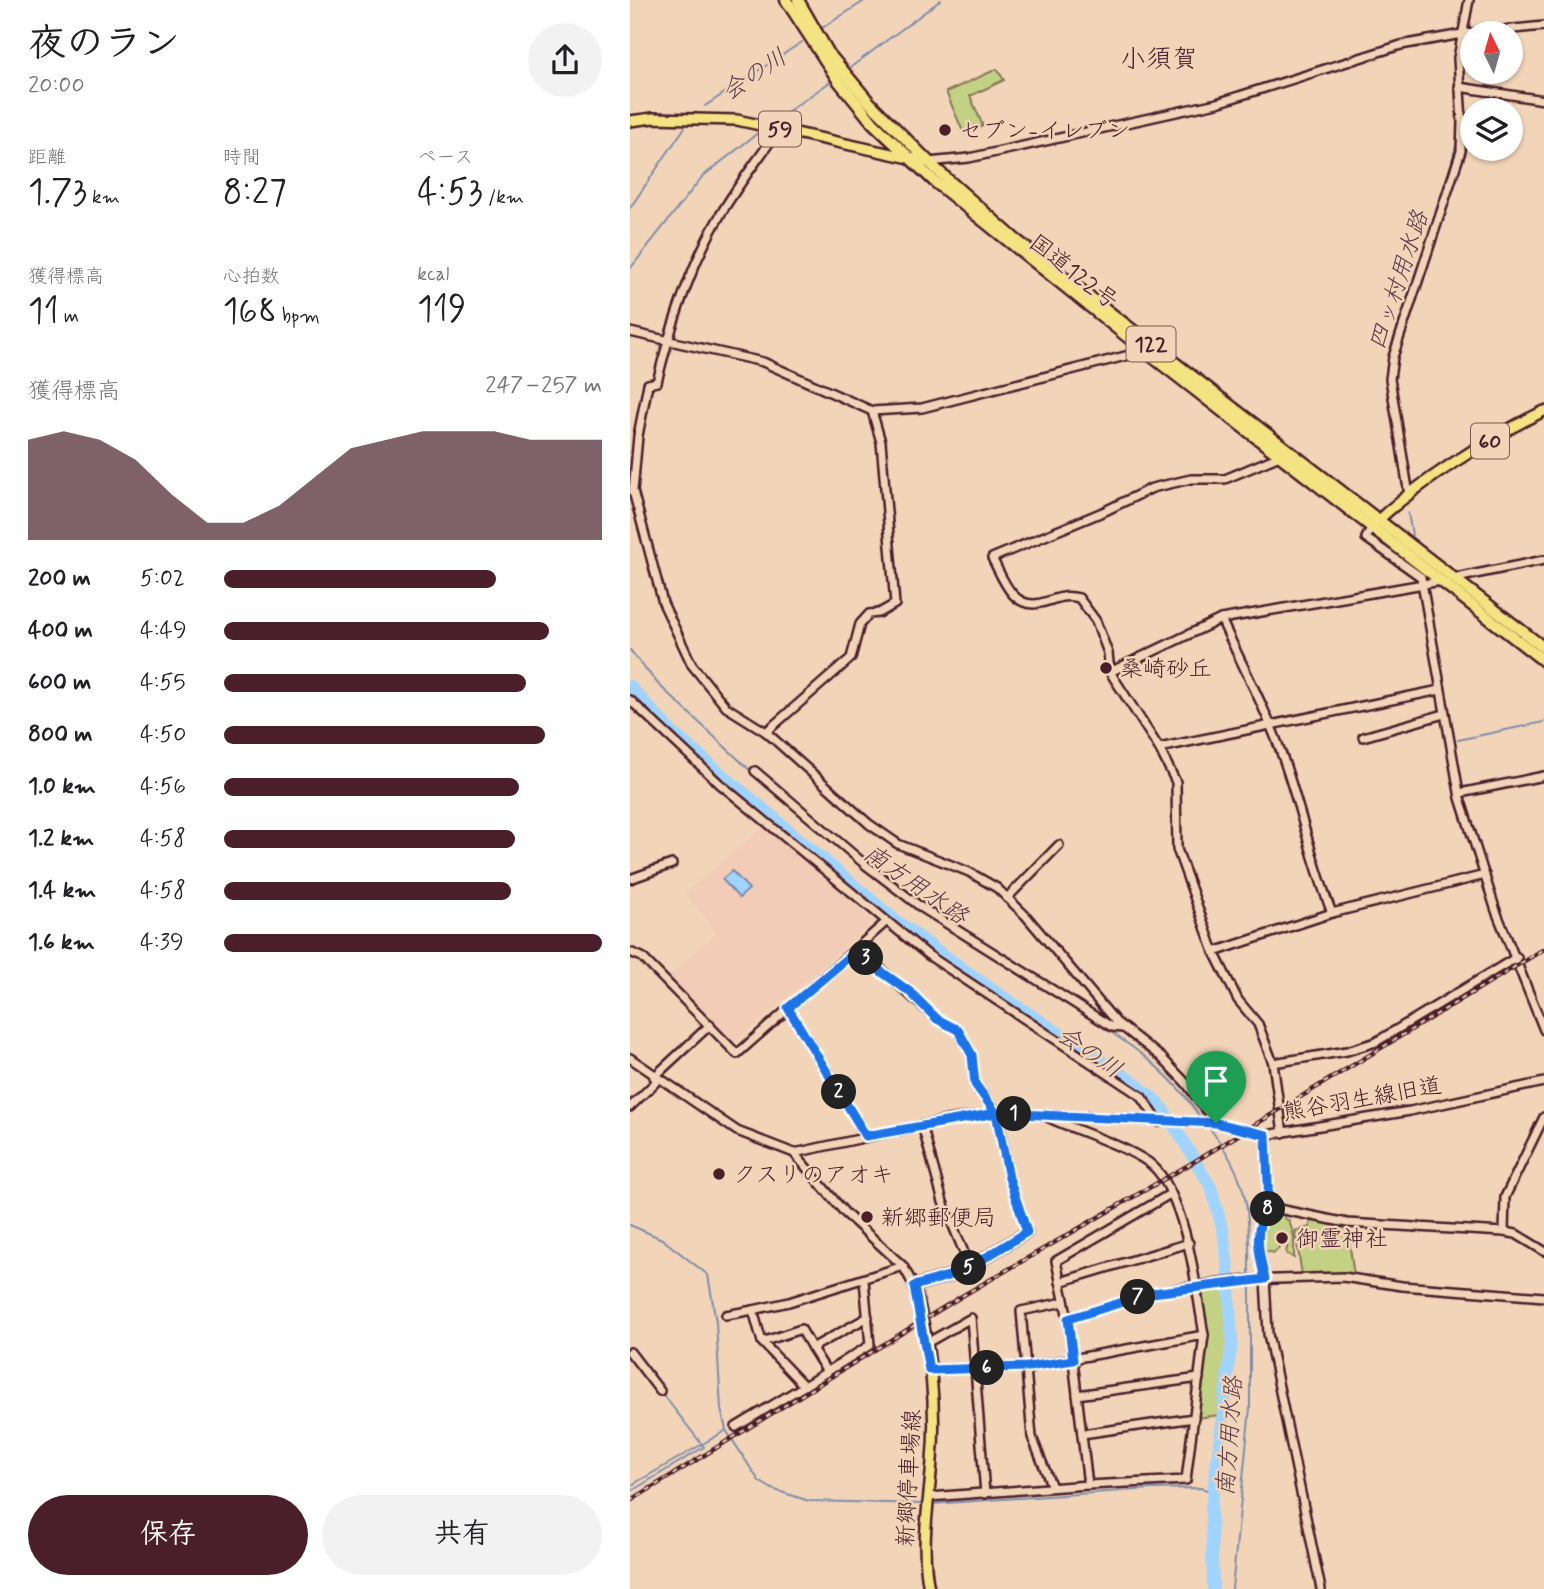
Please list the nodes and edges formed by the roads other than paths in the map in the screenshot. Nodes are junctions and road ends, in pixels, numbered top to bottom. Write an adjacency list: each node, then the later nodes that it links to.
1 (786, 0): 13 (highway, 国道122号 / 122)
2 (798, 0): 14 (highway, 国道122号 / 122)
3 (1469, 0): 4 (street)
4 (1465, 21)
5 (1544, 26): 6 (street)
6 (1523, 28)
7 (1460, 34): 14 (street)
8 (1460, 69): 9 (street)
9 (1459, 86): 10 (street); 21 (street)
10 (1544, 100)
11 (630, 121): 12 (main road, 59)
12 (779, 129): 13 (main road, 59); 16 (street)
13 (909, 160): 14 (main road, 59); 17 (highway, 国道122号 / 122)
14 (928, 162): 22 (highway, 国道122号 / 122)
15 (630, 332): 16 (street)
16 (667, 340): 18 (street); 35 (street)
17 (1144, 351): 18 (street); 20 (highway, 国道122号 / 122)
18 (872, 411): 35 (street)
19 (1544, 411): 21 (main road, 60)
20 (1282, 455): 22 (highway, 国道122号 / 122); 30 (street)
21 (1409, 495): 22 (main road, 60)
22 (1375, 523): 24 (highway, 国道122号 / 122); 25 (highway, 国道122号 / 122); 26 (street)
23 (1544, 560): 24 (street)
24 (1456, 578): 28 (highway, 国道122号 / 122)
25 (1441, 580): 26 (street); 29 (highway, 国道122号 / 122)
26 (1422, 585): 27 (street); 31 (street)
27 (1221, 620): 30 (street); 34 (street)
28 (1544, 648)
29 (1544, 661)
30 (1110, 672): 37 (street)
31 (1440, 690): 33 (street); 34 (street)
32 (630, 700): 47 (street)
33 (1444, 714): 36 (street); 40 (street)
34 (1269, 724): 37 (street); 46 (street)
35 (766, 732): 45 (street)
36 (1363, 737)
37 (1159, 747): 50 (street)
38 (755, 771): 54 (street)
39 (1544, 776): 40 (street)
40 (1460, 793): 43 (street)
41 (1059, 845): 45 (street)
42 (671, 864): 44 (street)
43 (1485, 875): 46 (street); 51 (street)
44 (630, 878)
45 (1007, 898): 54 (street)
46 (1332, 913): 50 (street)
47 (886, 922): 48 (street); 64 (street)
48 (858, 949): 52 (street); 61 (street)
49 (630, 952): 53 (street)
50 (1214, 952): 57 (street)
51 (1517, 957): 55 (street); 57 (street)
52 (788, 1008): 53 (street); 69 (street)
53 (710, 1026): 58 (street)
54 (1124, 1028): 65 (street)
55 (1544, 1030)
56 (630, 1058): 58 (street)
57 (1273, 1063): 67 (street)
58 (656, 1078): 60 (street); 70 (street)
59 (1544, 1082): 67 (street, 熊谷羽生線旧道)
60 (630, 1107)
61 (996, 1113): 62 (street, 熊谷羽生線旧道); 66 (street, 熊谷羽生線旧道); 73 (street)
62 (1043, 1116): 64 (street, 熊谷羽生線旧道); 71 (street)
63 (1544, 1117): 74 (street)
64 (1159, 1122): 65 (street, 熊谷羽生線旧道)
65 (1216, 1123): 68 (street, 熊谷羽生線旧道)
66 (922, 1125): 69 (street, 熊谷羽生線旧道); 78 (street)
67 (1283, 1132): 68 (street, 熊谷羽生線旧道)
68 (1266, 1135): 72 (street)
69 (866, 1136): 70 (street, 熊谷羽生線旧道)
70 (794, 1153): 77 (street)
71 (1170, 1194): 75 (street); 81 (street)
72 (1269, 1207): 74 (street); 79 (street)
73 (1027, 1232): 78 (main road)
74 (1504, 1232): 76 (street)
75 (1189, 1243): 81 (street); 83 (street)
76 (1544, 1251)
77 (903, 1266): 80 (street); 82 (street)
78 (970, 1267): 82 (main road)
79 (1265, 1279): 83 (street); 84 (street); 112 (street)
80 (864, 1280): 86 (street); 88 (street)
81 (1060, 1282): 85 (street)
82 (914, 1286): 92 (main road, 新郷停車場線)
83 (1196, 1286): 89 (street); 90 (street)
84 (1544, 1297)
85 (1064, 1302): 89 (street); 96 (street)
86 (753, 1310): 87 (street); 91 (street)
87 (726, 1315)
88 (868, 1317): 93 (street); 99 (street)
89 (1068, 1319): 95 (street)
90 (1204, 1335): 95 (street); 100 (street)
91 (762, 1342): 93 (street); 101 (street)
92 (925, 1344): 97 (street); 98 (main road, 新郷停車場線)
93 (812, 1348): 99 (street)
94 (630, 1352): 102 (street)
95 (1073, 1360): 96 (street); 103 (street)
96 (1028, 1367): 97 (street); 108 (street)
97 (974, 1368): 98 (street); 109 (street)
98 (929, 1370): 110 (main road, 新郷停車場線)
99 (827, 1372): 101 (street)
100 (1199, 1378): 103 (street); 104 (street)
101 (804, 1386): 105 (street)
102 (660, 1391)
103 (1077, 1395): 106 (street)
104 (1194, 1418): 106 (street); 107 (street)
105 (736, 1427)
106 (1082, 1434): 107 (street)
107 (1088, 1485): 108 (street)
108 (1052, 1488): 109 (street)
109 (985, 1494): 110 (street)
110 (929, 1497): 111 (main road, 新郷停車場線)
111 (929, 1589)
112 (1321, 1589)

